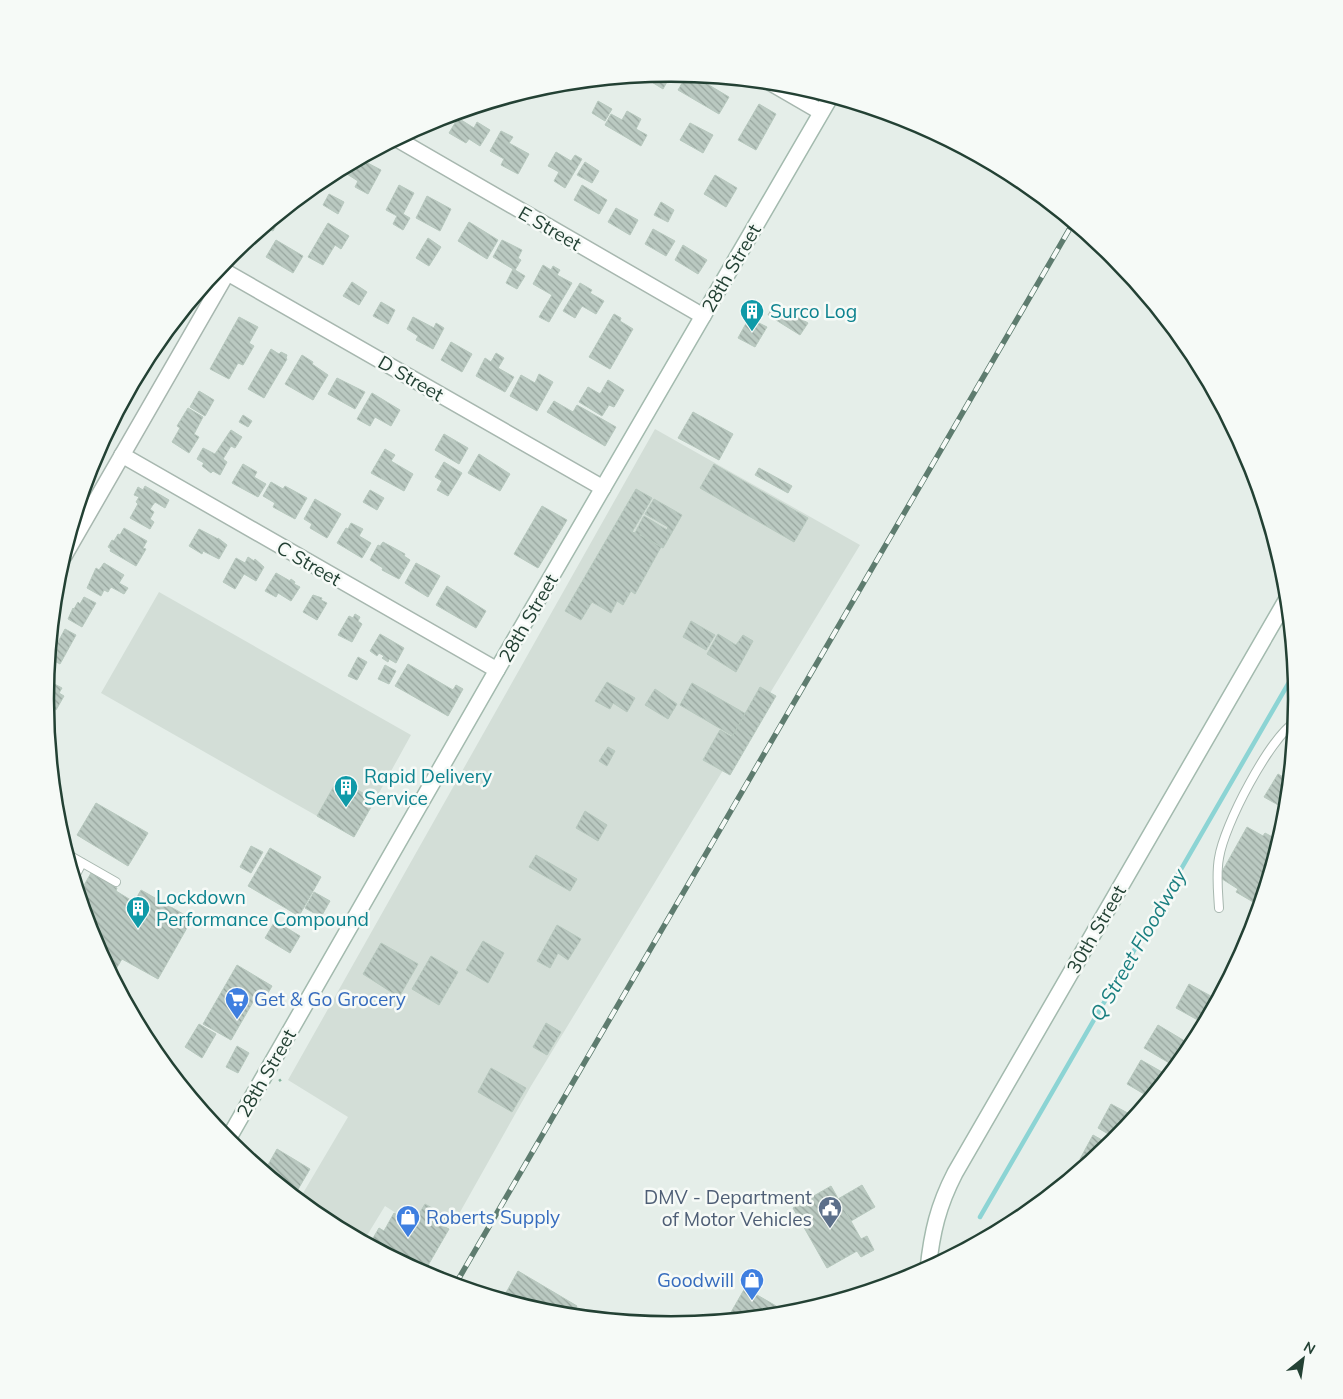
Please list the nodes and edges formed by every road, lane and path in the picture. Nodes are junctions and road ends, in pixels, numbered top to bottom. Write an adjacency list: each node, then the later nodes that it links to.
1 (790, 94): 3 (street)
2 (827, 102): 3 (street, 28th Street)
3 (821, 112): 7 (street, 28th Street)
4 (403, 143): 7 (street, E Street)
5 (226, 273): 9 (street, D Street)
6 (217, 281): 8 (street)
7 (703, 316): 9 (street, 28th Street)
8 (122, 456): 10 (street); 12 (street, C Street)
9 (603, 488): 12 (street, 28th Street)
10 (77, 534)
11 (1282, 607): 20 (street, 30th Street)
12 (497, 670): 19 (street, 28th Street)
13 (1288, 727): 18 (lane)
14 (75, 858): 15 (lane)
15 (82, 862): 16 (lane); 17 (lane)
16 (78, 870)
17 (116, 882)
18 (1220, 908)
19 (232, 1133)
20 (929, 1261)

